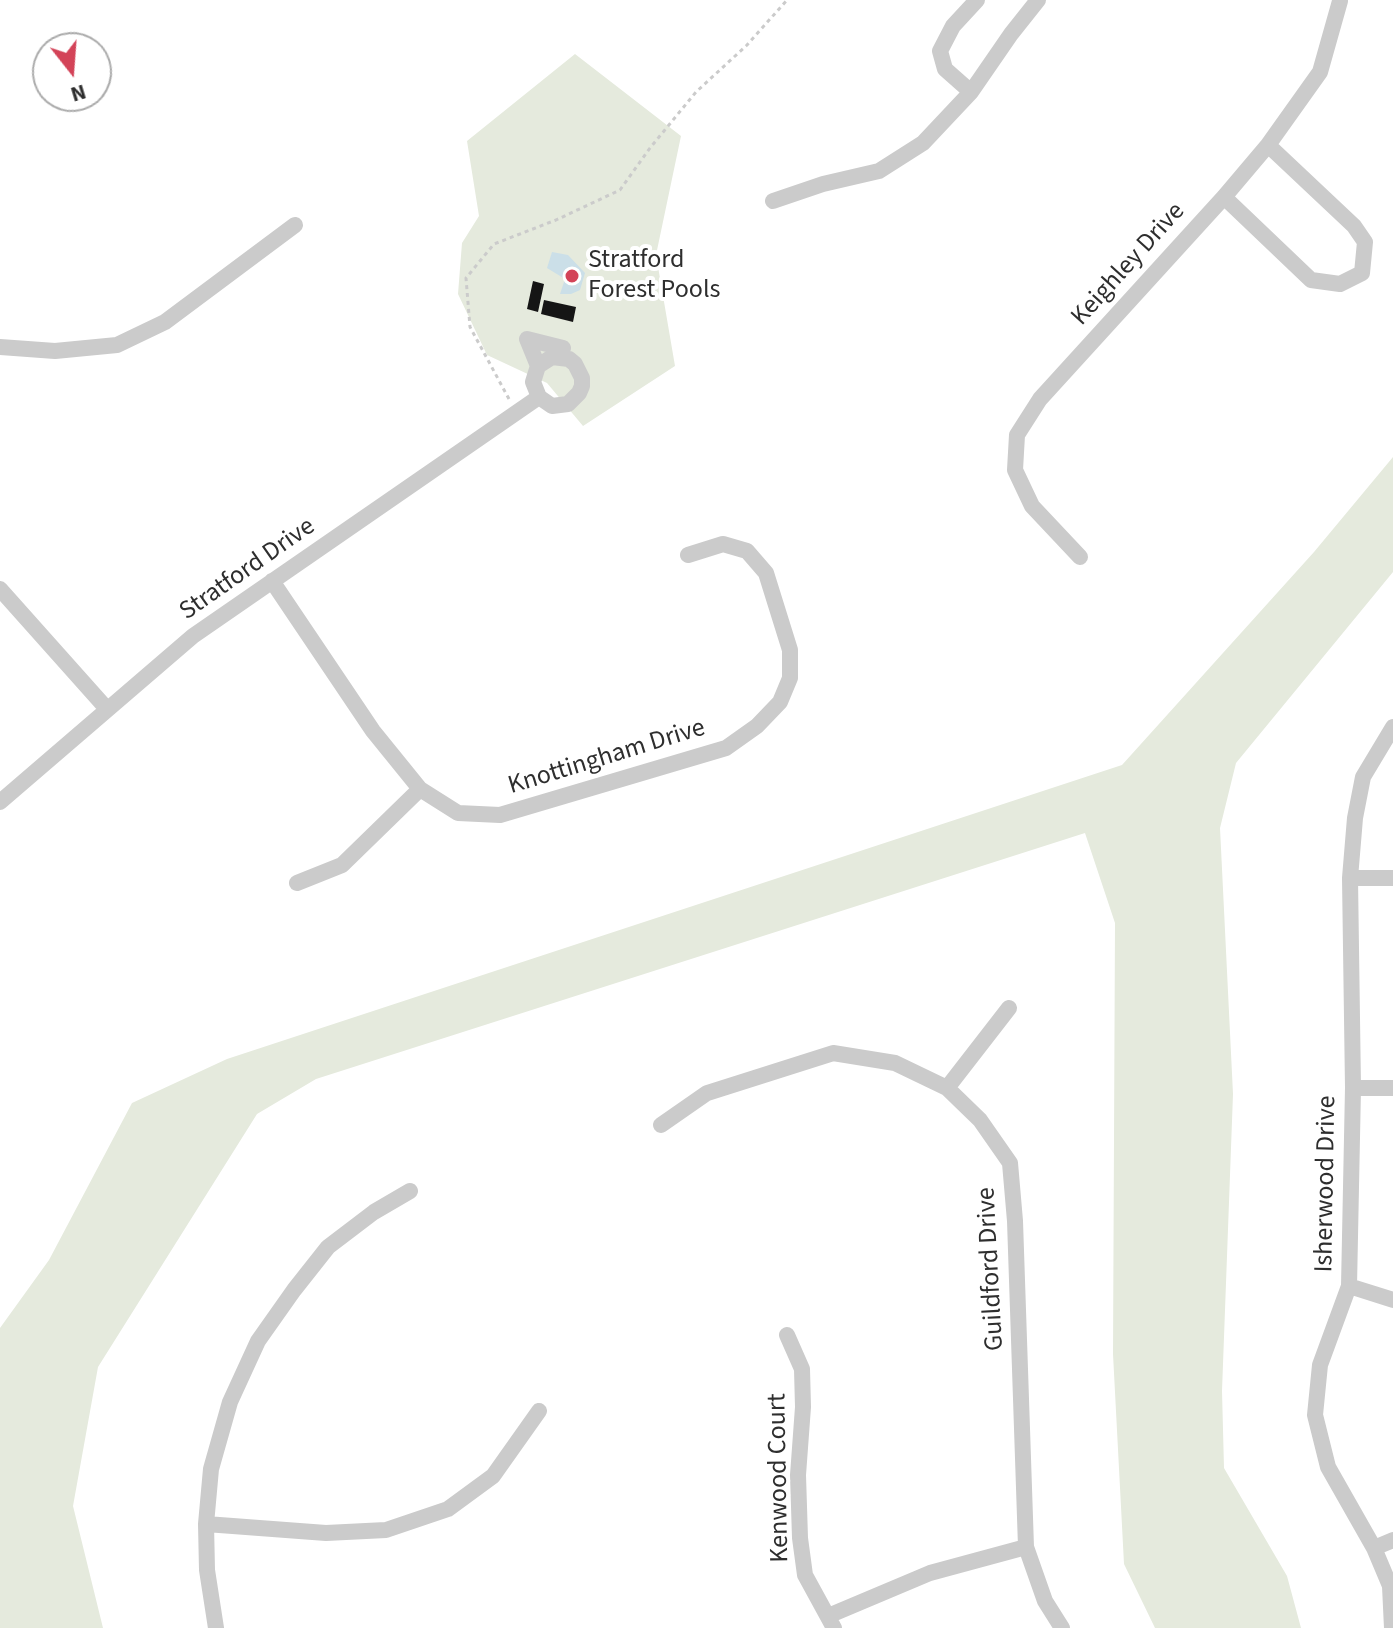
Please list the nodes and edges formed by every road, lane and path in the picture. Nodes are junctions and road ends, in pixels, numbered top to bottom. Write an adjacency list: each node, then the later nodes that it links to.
1 (787, 0): 14 (path)
2 (977, 0): 5 (street)
3 (1038, 0): 5 (street)
4 (1341, 0): 6 (street, Keighley Drive)
5 (971, 92): 8 (street)
6 (1268, 145): 7 (street, Keighley Drive); 7 (street)
7 (1224, 197): 16 (street, Keighley Drive)
8 (773, 201)
9 (295, 225): 10 (street)
10 (0, 347)
11 (560, 357): 12 (street); 12 (street); 13 (street)
12 (538, 366): 13 (street)
13 (539, 397): 14 (street, Stratford Drive)
14 (517, 413): 17 (street, Stratford Drive)
15 (688, 555): 21 (street, Knottingham Drive)
16 (1080, 557)
17 (272, 581): 19 (street, Stratford Drive); 21 (street, Knottingham Drive)
18 (0, 589): 19 (street)
19 (107, 709): 22 (street, Stratford Drive)
20 (1393, 727): 23 (street, Isherwood Drive)
21 (420, 789): 25 (street)
22 (0, 802)
23 (1350, 878): 24 (street); 28 (street, Isherwood Drive)
24 (1393, 878)
25 (297, 883)
26 (1009, 1008): 27 (street)
27 (947, 1088): 30 (street, Guildford Drive); 38 (street, Guildford Drive)
28 (1353, 1088): 29 (street); 32 (street, Isherwood Drive)
29 (1393, 1088)
30 (661, 1125)
31 (410, 1191): 36 (street)
32 (1349, 1286): 33 (street); 39 (street, Isherwood Drive)
33 (1393, 1300)
34 (787, 1335): 40 (street, Kenwood Court)
35 (539, 1411): 36 (street)
36 (206, 1524): 41 (street)
37 (1393, 1540): 39 (street)
38 (1026, 1547): 40 (street); 42 (street, Guildford Drive)
39 (1374, 1548): 43 (street, Isherwood Drive)
40 (831, 1622)
41 (216, 1628)
42 (1062, 1628)
43 (1392, 1628)

